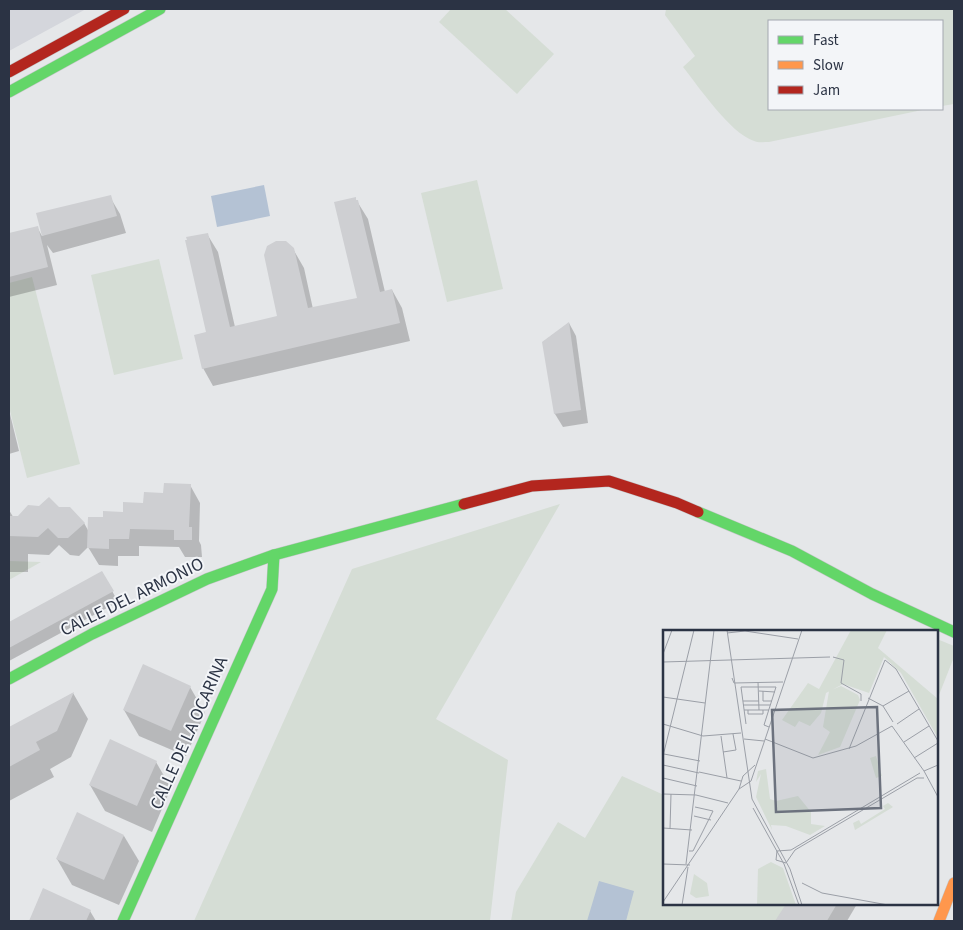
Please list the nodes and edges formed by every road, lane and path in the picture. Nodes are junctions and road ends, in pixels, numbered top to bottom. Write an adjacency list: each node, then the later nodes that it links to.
1 (124, 9): 4 (street)
2 (160, 9): 3 (street)
3 (63, 62): 5 (street); 6 (street)
4 (9, 72)
5 (9, 81)
6 (9, 92)
7 (274, 555): 8 (street, CALLE DEL ARMONIO); 9 (street, CALLE DEL ARMONIO); 11 (street, CALLE DE LA OCARINA)
8 (954, 632)
9 (9, 679)
10 (954, 883): 12 (street)
11 (124, 921)
12 (939, 921)

